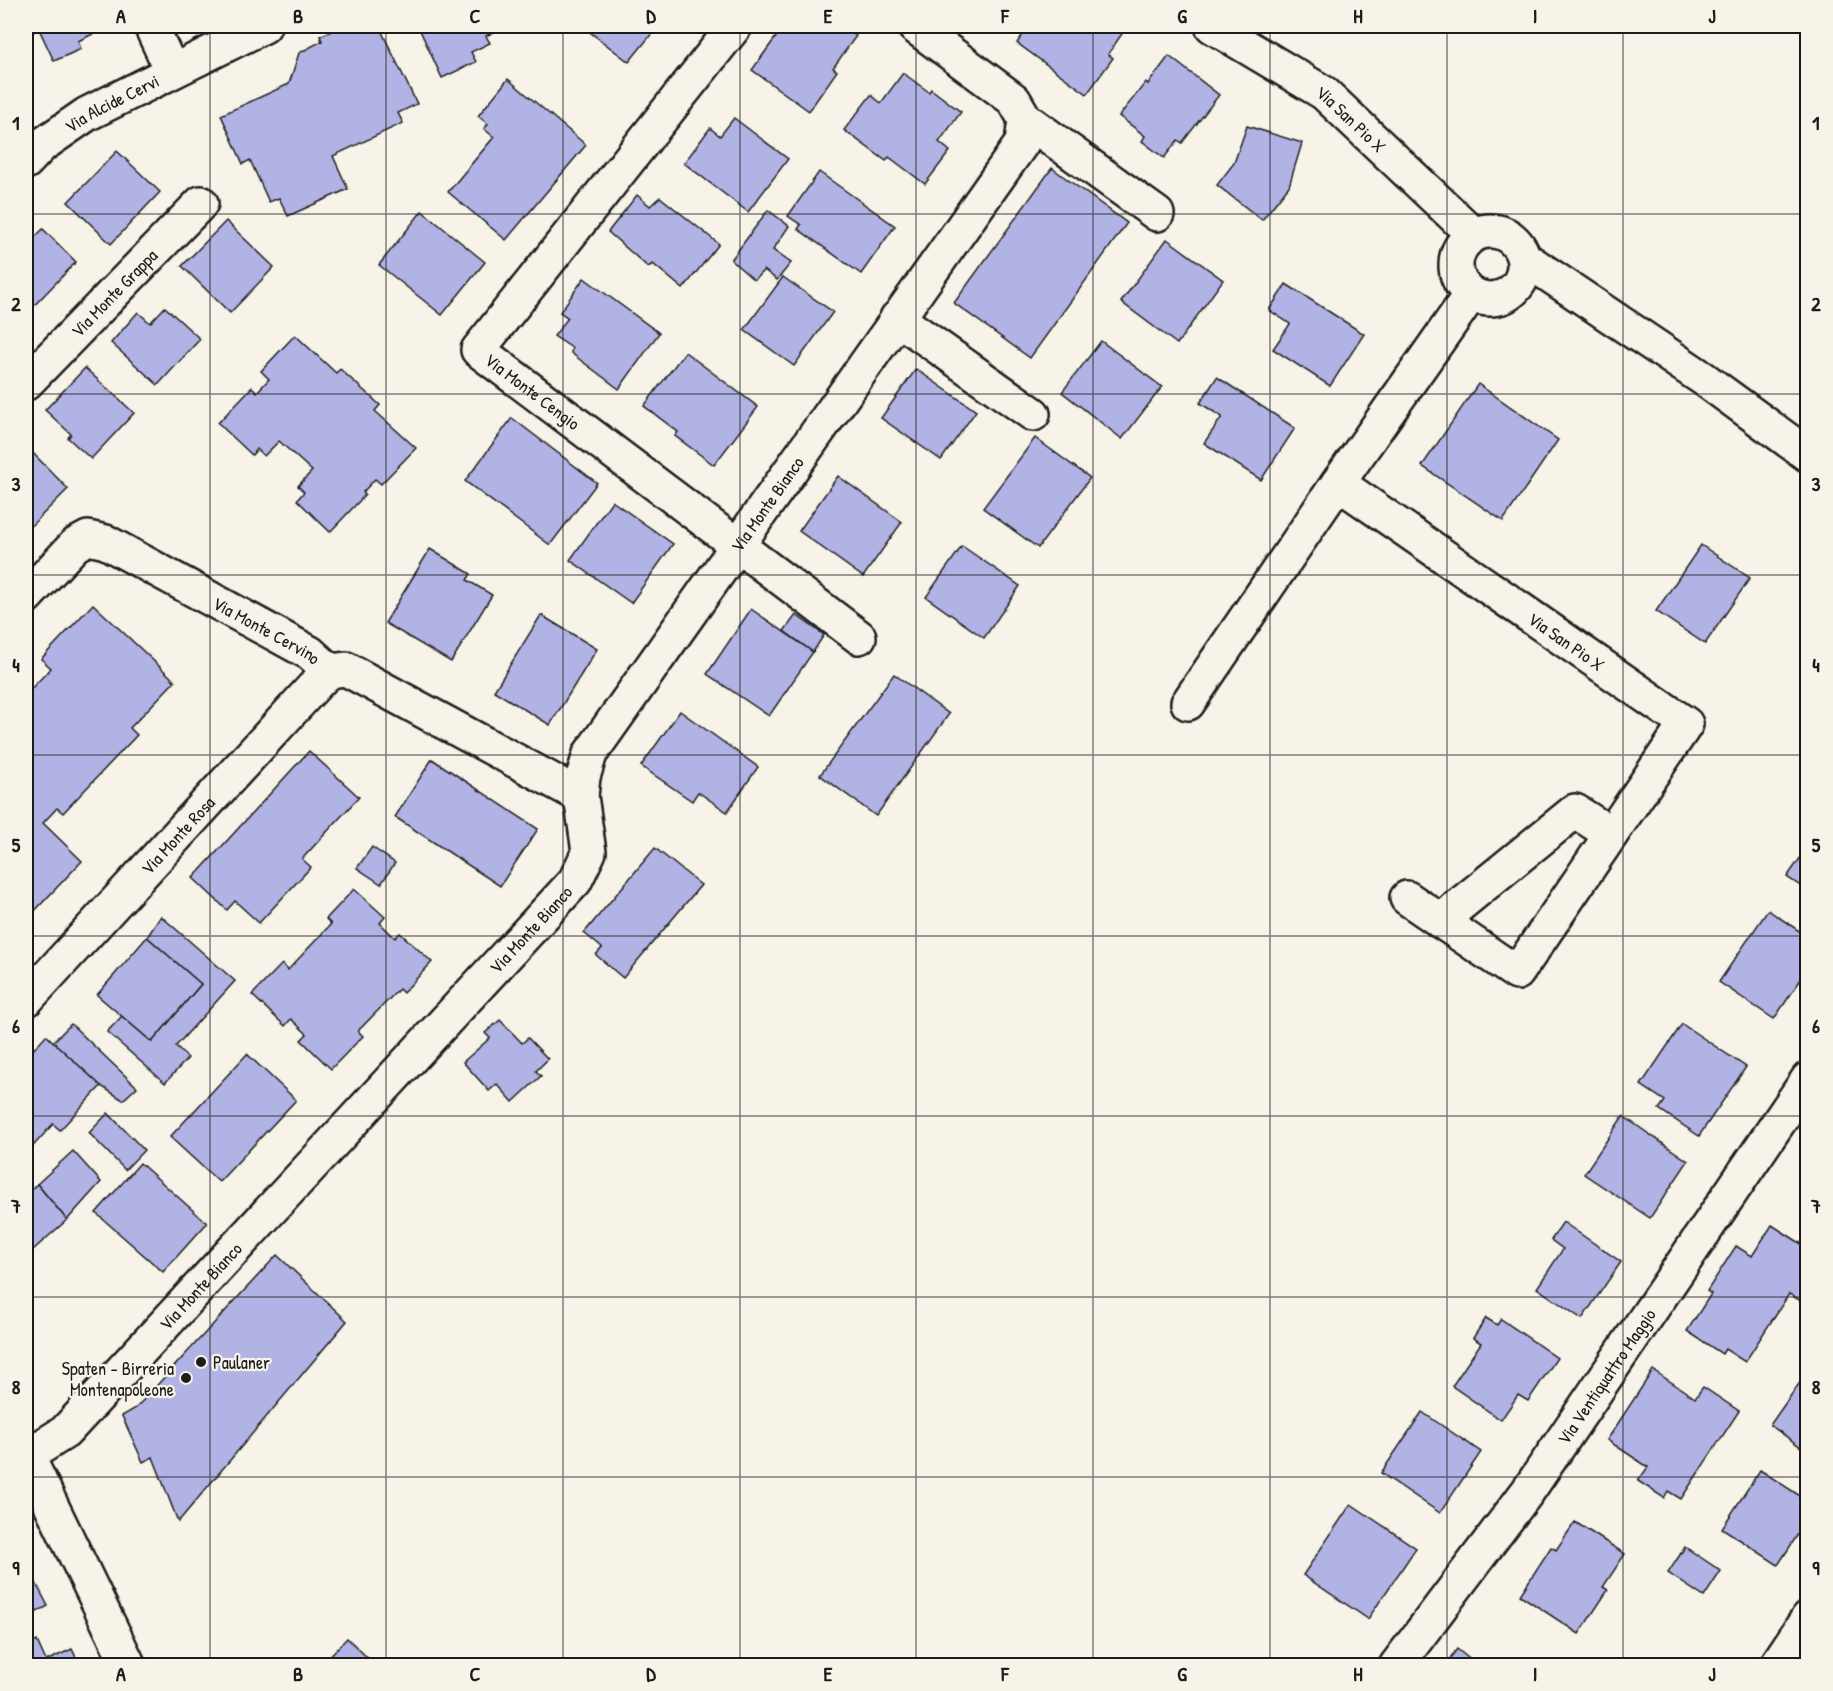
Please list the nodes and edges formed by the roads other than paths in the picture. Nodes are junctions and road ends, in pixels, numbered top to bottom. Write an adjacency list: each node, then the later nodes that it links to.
1 (151, 26): 6 (street, Via Alcide Cervi)
2 (264, 26): 6 (street, Via Alcide Cervi)
3 (735, 26): 19 (street, Via Monte Cengio)
4 (914, 26): 7 (street)
5 (1212, 26): 11 (street, Via San Pio X)
6 (172, 71): 8 (street, Via Alcide Cervi)
7 (1025, 119): 10 (street); 14 (street, Via Monte Bianco)
8 (26, 162)
9 (201, 203): 15 (street, Via Monte Grappa)
10 (1157, 214)
11 (1473, 234): 12 (street); 13 (street)
12 (1524, 258): 13 (street); 17 (street)
13 (1471, 294): 18 (street)
14 (897, 318): 16 (street); 19 (street, Via Monte Bianco)
15 (26, 383)
16 (1033, 414)
17 (1808, 455)
18 (1338, 483): 23 (street); 25 (street, Via San Pio X)
19 (737, 545): 21 (street, Via Monte Cengio); 24 (street, Via Monte Bianco)
20 (26, 597): 22 (street, Via Monte Cervino)
21 (859, 637)
22 (330, 672): 24 (street, Via Monte Cervino); 28 (street, Via Monte Rosa)
23 (1188, 704)
24 (581, 796): 30 (street, Via Monte Bianco)
25 (1611, 834): 27 (street); 27 (street, Via San Pio X)
26 (1407, 898): 27 (street, Via San Pio X)
27 (1440, 921)
28 (26, 1000)
29 (1808, 1079): 33 (street, Via Ventiquattro Maggio)
30 (26, 1455): 32 (street)
31 (1808, 1618): 34 (street)
32 (129, 1665)
33 (1396, 1665)
34 (1776, 1665)

